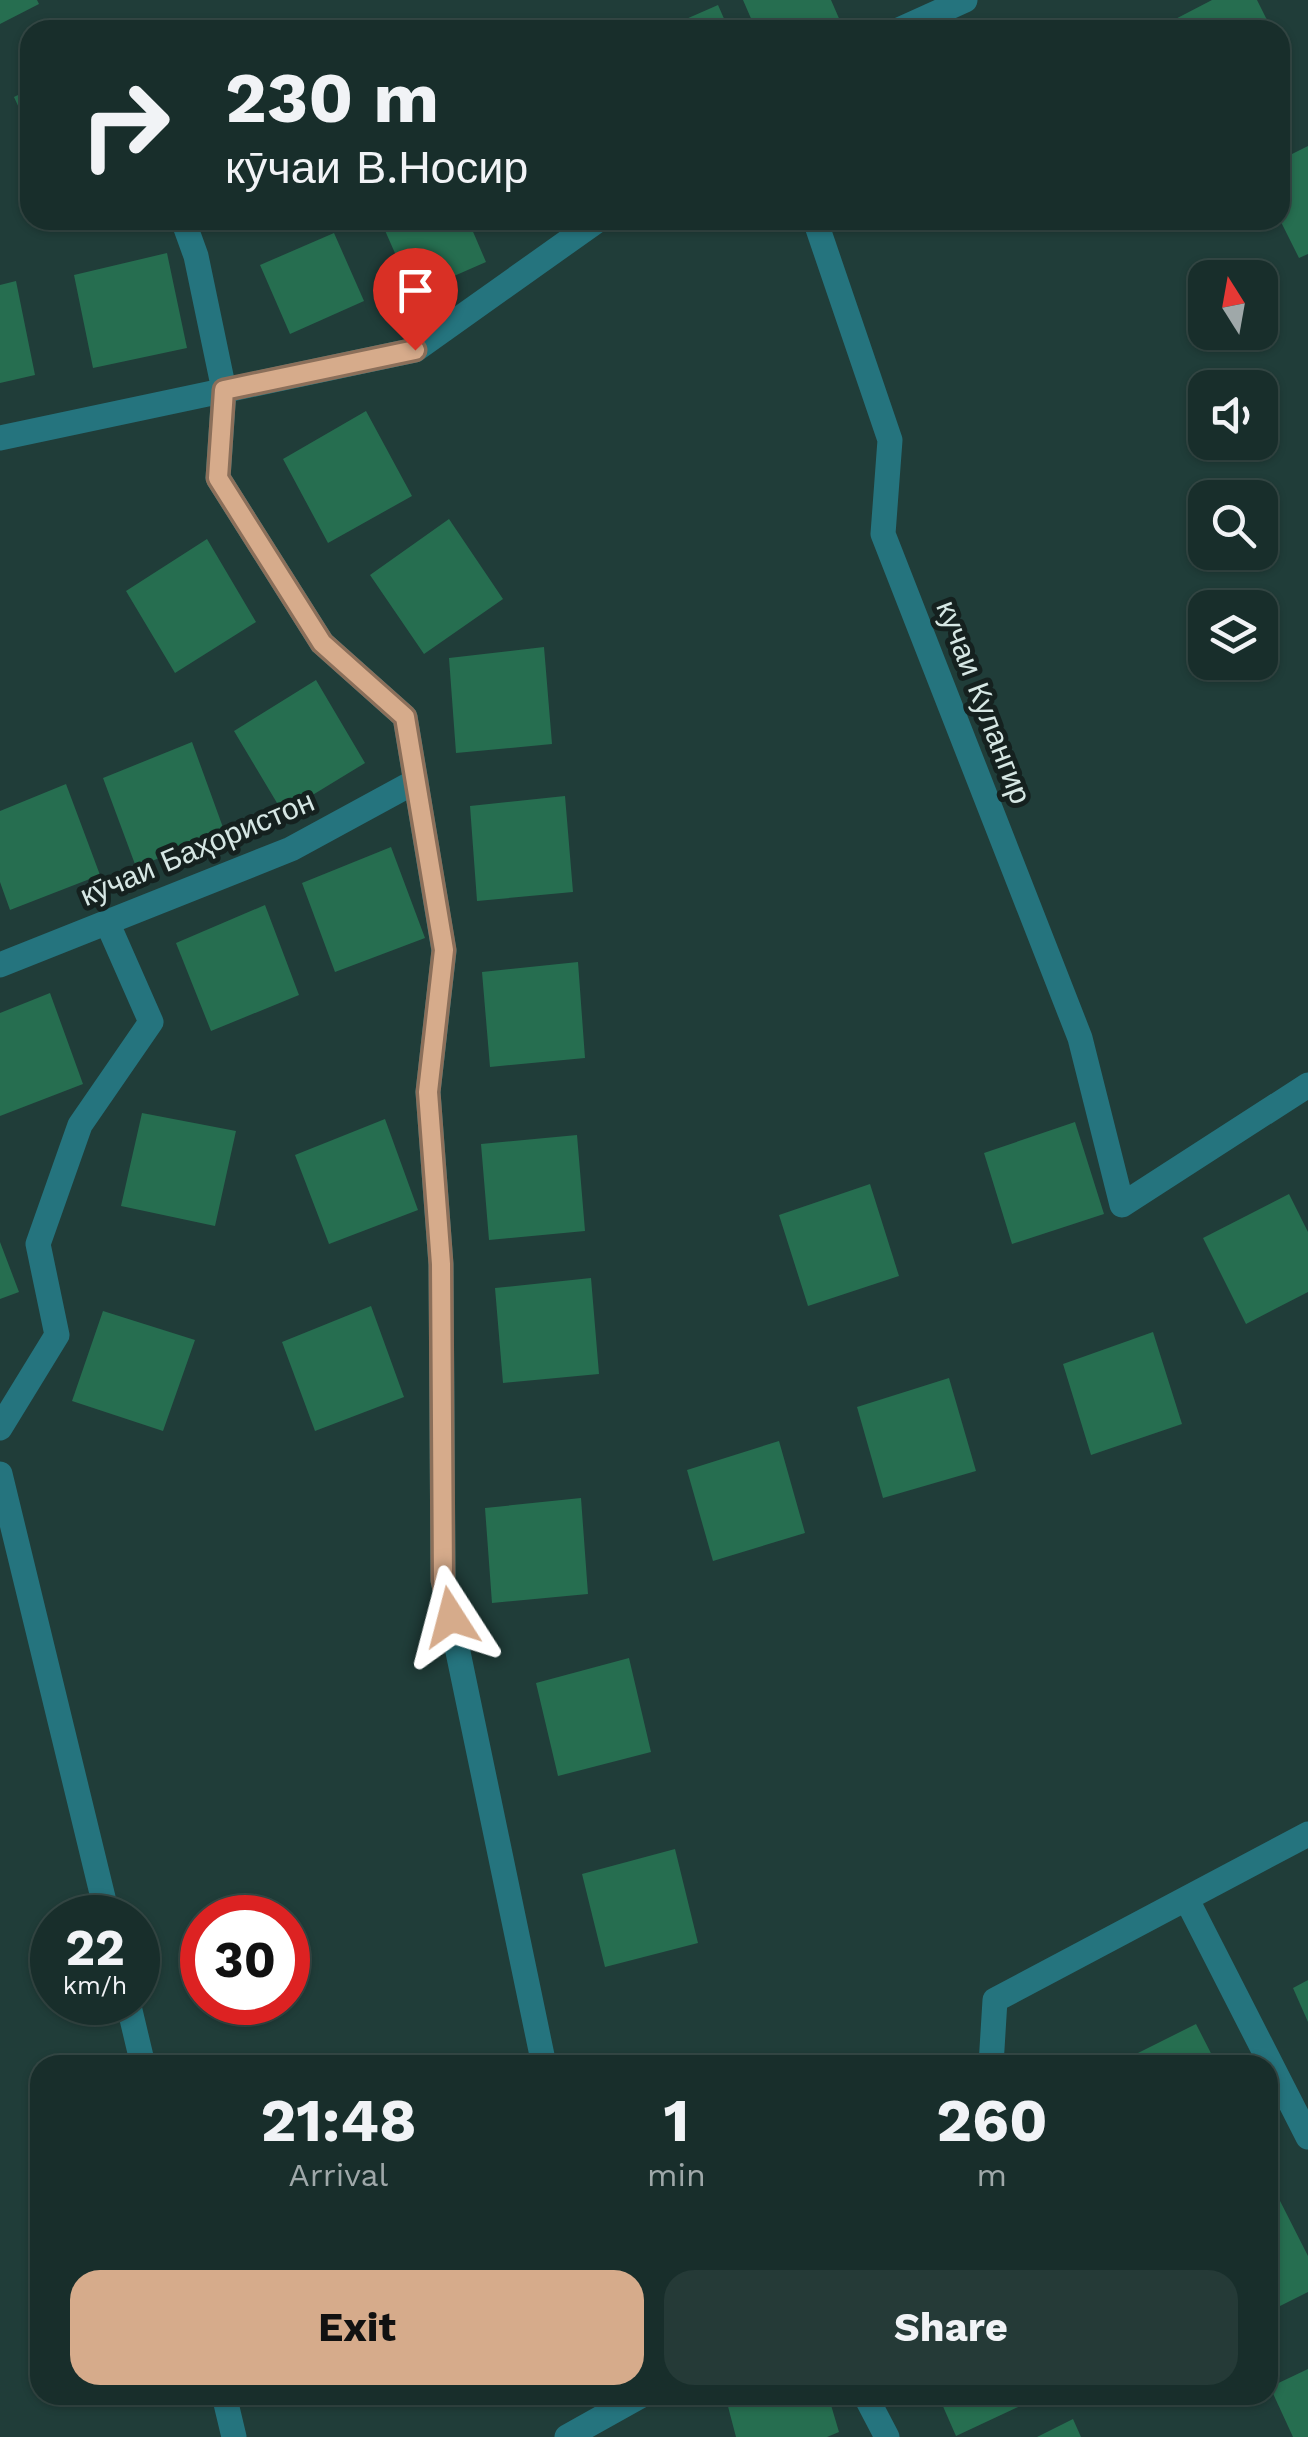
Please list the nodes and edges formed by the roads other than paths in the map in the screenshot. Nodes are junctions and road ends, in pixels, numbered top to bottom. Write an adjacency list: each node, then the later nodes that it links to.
1 (965, 0): 2 (street)
2 (921, 20)
3 (187, 230): 6 (street)
4 (584, 230): 6 (street)
5 (818, 230): 11 (street, кучаи Кулангир)
6 (224, 390): 7 (street); 8 (street)
7 (0, 438)
8 (416, 781): 9 (street, кӯчаи Баҳористон); 19 (street)
9 (107, 922): 10 (street, кӯчаи Баҳористон); 12 (street)
10 (0, 965)
11 (1308, 1086)
12 (0, 1428)
13 (0, 1474): 15 (street)
14 (1308, 1834): 16 (street)
15 (102, 1895)
16 (1187, 1900): 20 (street); 21 (street)
17 (134, 2025): 18 (street)
18 (141, 2055)
19 (542, 2055)
20 (991, 2055)
21 (1266, 2055)
22 (1278, 2078): 23 (street)
23 (1308, 2137)
24 (226, 2405): 27 (street)
25 (623, 2405): 28 (street)
26 (871, 2405): 29 (street)
27 (234, 2437)
28 (567, 2437)
29 (887, 2437)

